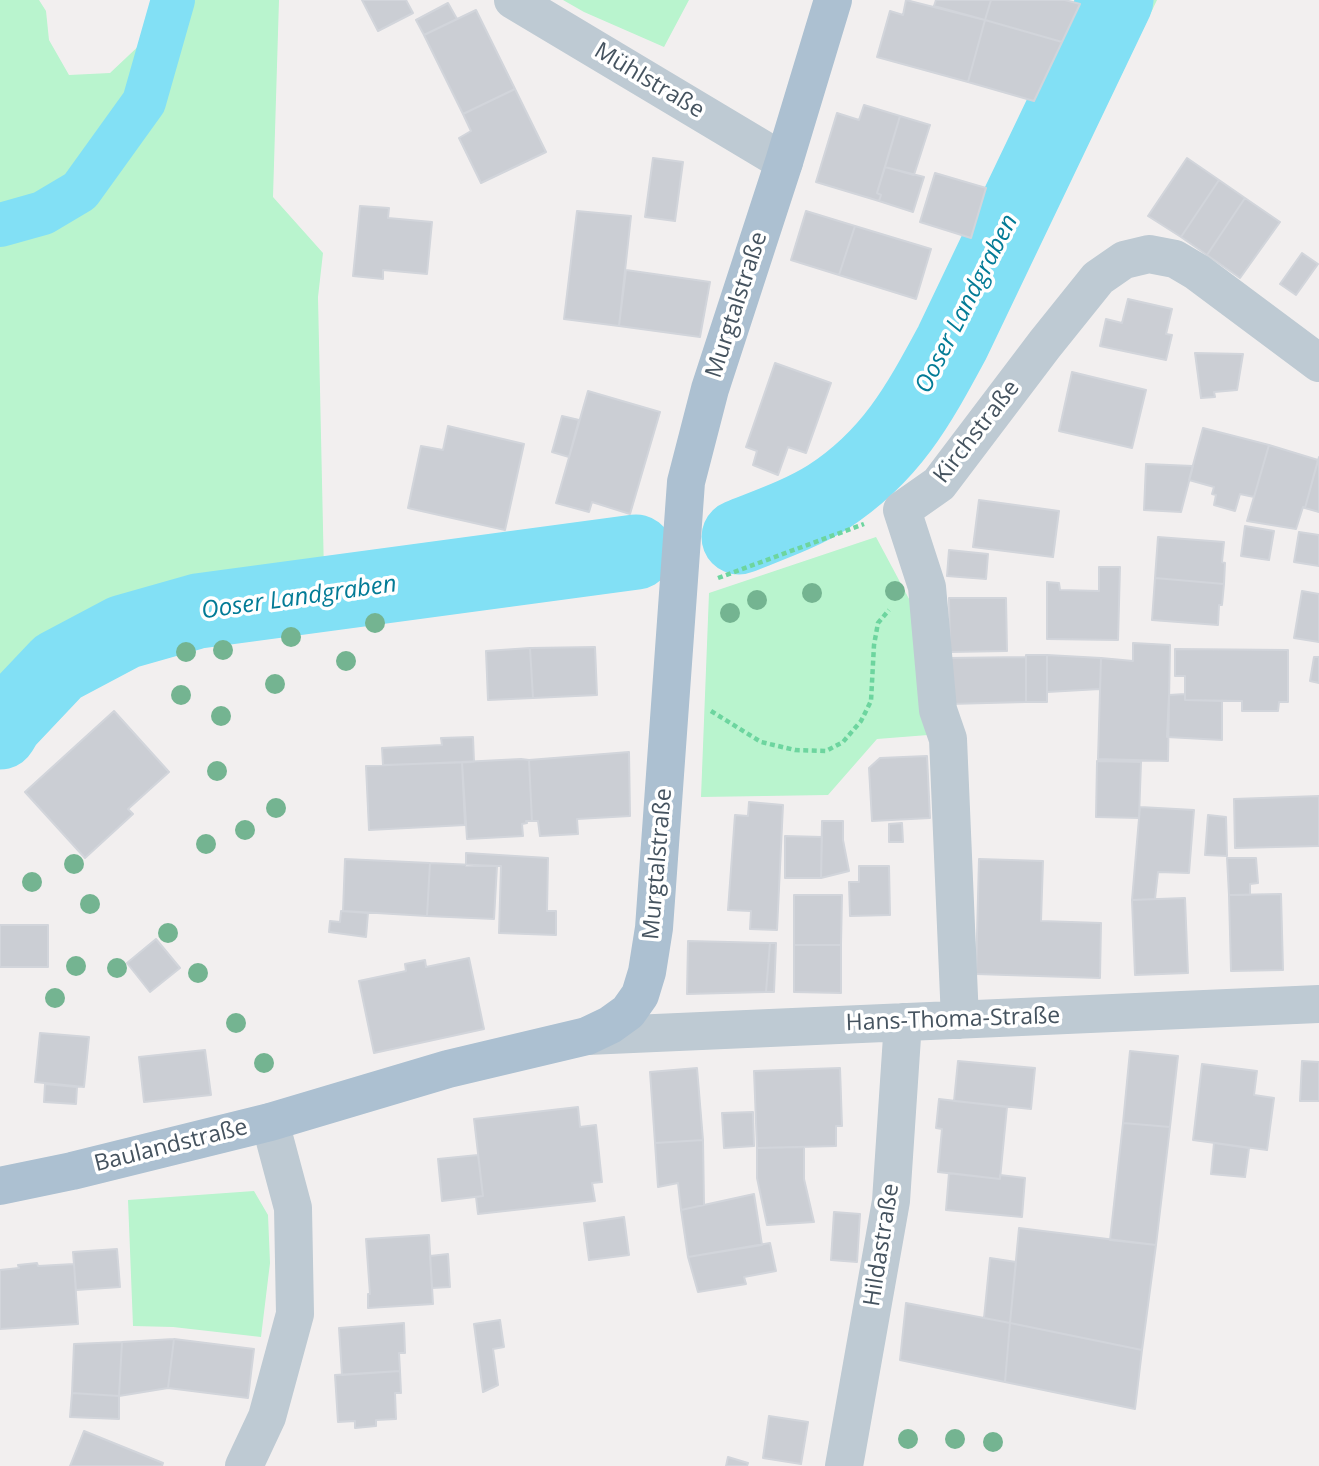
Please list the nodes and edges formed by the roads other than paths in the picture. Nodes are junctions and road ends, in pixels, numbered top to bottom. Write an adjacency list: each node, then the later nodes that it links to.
1 (513, 0): 3 (street, Mühlstraße)
2 (833, 0): 3 (main road, Murgtalstraße)
3 (784, 162): 8 (main road, Murgtalstraße)
4 (1319, 363): 6 (street, Kirchstraße)
5 (1319, 1004): 6 (street, Hans-Thoma-Straße)
6 (960, 1020): 7 (street, Hans-Thoma-Straße)
7 (903, 1022): 8 (street, Hans-Thoma-Straße); 14 (street, Hildastraße)
8 (587, 1036): 9 (main road, Murgtalstraße)
9 (270, 1122): 11 (main road, Baulandstraße); 13 (street)
10 (0, 1162): 11 (main road, Baulandstraße)
11 (72, 1171): 12 (main road, Baulandstraße)
12 (0, 1186)
13 (244, 1466)
14 (844, 1466)

